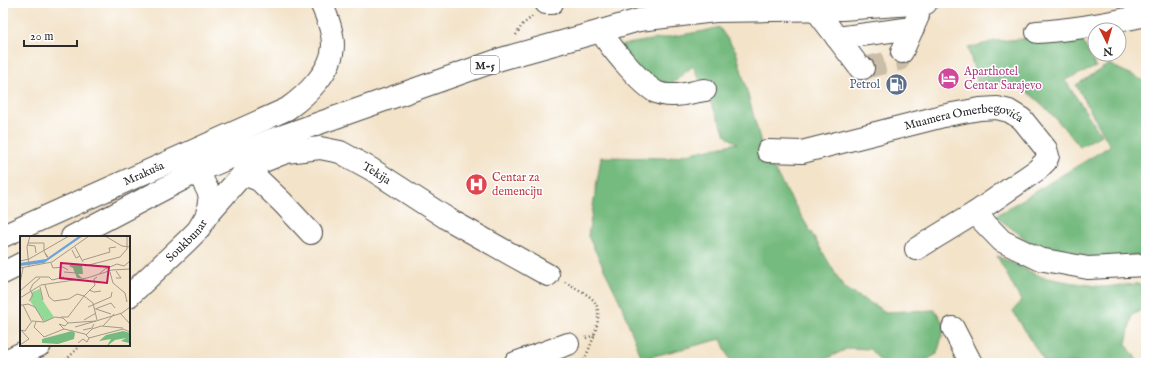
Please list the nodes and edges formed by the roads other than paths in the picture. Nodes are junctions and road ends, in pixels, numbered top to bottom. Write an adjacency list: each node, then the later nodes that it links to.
1 (322, 3): 17 (street)
2 (546, 3): 3 (street)
3 (552, 3)
4 (730, 3): 7 (street)
5 (925, 3): 6 (street, M-5); 10 (street)
6 (886, 5): 8 (street, M-5)
7 (753, 10): 8 (street, M-5); 11 (street, M-5)
8 (816, 10): 13 (street)
9 (1146, 15): 12 (street)
10 (913, 28): 13 (street); 14 (street)
11 (601, 31): 16 (street); 18 (street, M-5)
12 (1037, 32)
13 (837, 38): 15 (street)
14 (902, 52)
15 (863, 68)
16 (705, 90)
17 (263, 119): 18 (street); 25 (street, Mrakuša)
18 (274, 139): 20 (street, M-5)
19 (768, 151): 22 (street, Muamera Omerbegovića)
20 (198, 171): 23 (street, Soukbunar); 26 (street, M-5)
21 (244, 174): 23 (street, Tekija); 24 (street); 31 (street, Tekija)
22 (975, 214): 27 (street, Muamera Omerbegovića); 29 (street)
23 (207, 215): 32 (street, Soukbunar)
24 (311, 233)
25 (3, 236)
26 (74, 236)
27 (916, 249)
28 (20, 264): 30 (street)
29 (1146, 265)
30 (3, 273)
31 (548, 275)
32 (130, 295)
33 (953, 328): 38 (street)
34 (568, 344): 37 (street)
35 (38, 346): 36 (street)
36 (3, 362)
37 (516, 363)
38 (970, 363)

